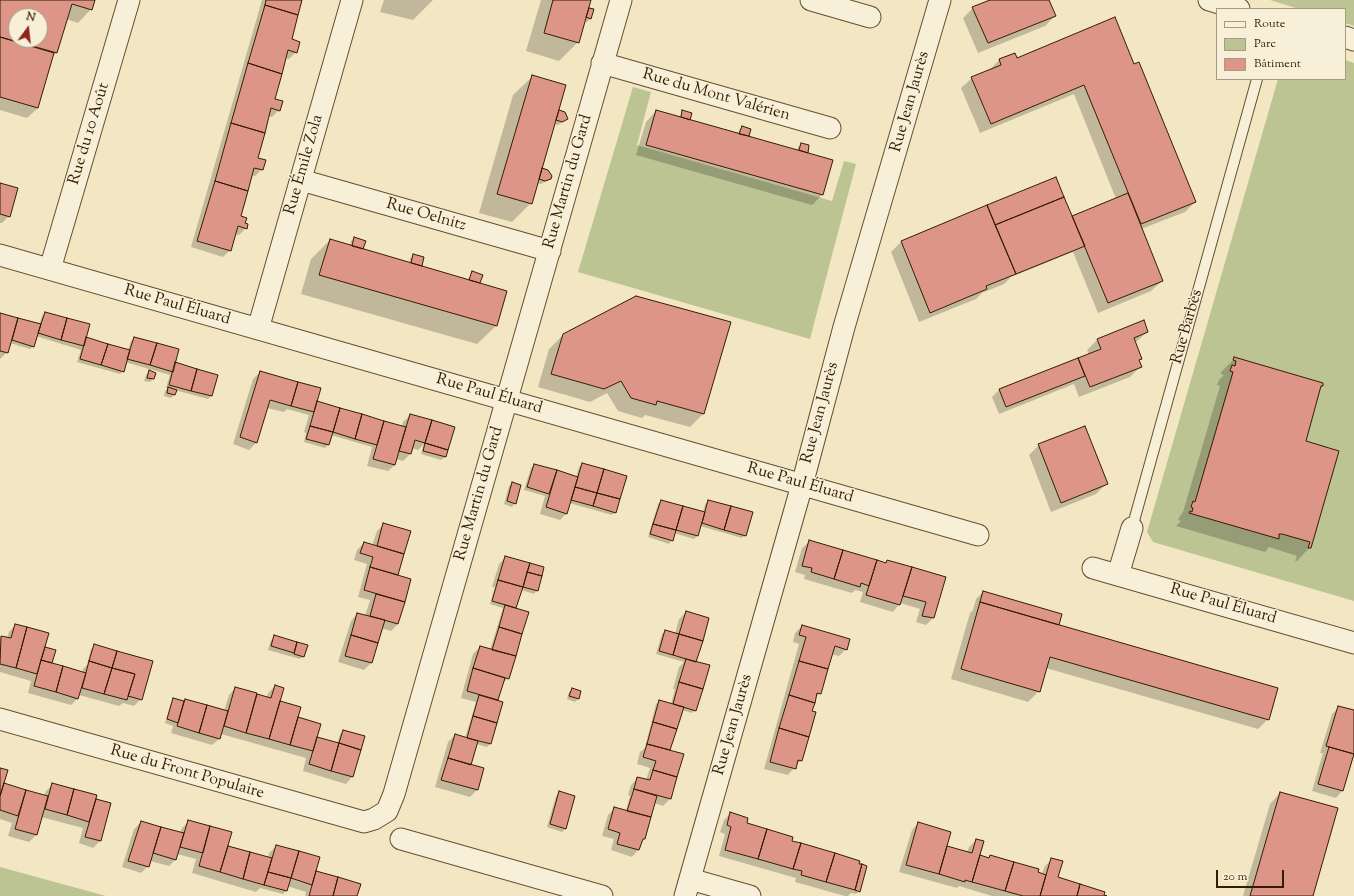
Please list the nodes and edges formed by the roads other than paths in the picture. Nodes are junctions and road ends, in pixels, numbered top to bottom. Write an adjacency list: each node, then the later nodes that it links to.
1 (130, 0): 15 (street, Rue du 10 Août)
2 (352, 0): 12 (street, Rue Émile Zola)
3 (621, 0): 9 (street, Rue Martin du Gard)
4 (812, 0): 8 (street)
5 (940, 0): 18 (street, Rue Jean Jaurès)
6 (1209, 0): 7 (street)
7 (1236, 8)
8 (870, 17)
9 (602, 63): 11 (street, Rue du Mont Valérien); 13 (street, Rue Martin du Gard)
10 (1257, 80): 19 (lane, Rue Barbès)
11 (830, 128)
12 (301, 180): 13 (street, Rue Oelnitz); 16 (street, Rue Émile Zola)
13 (550, 252): 17 (street, Rue Martin du Gard)
14 (0, 255): 15 (street, Rue Paul Éluard)
15 (50, 269): 16 (street, Rue Paul Éluard)
16 (258, 329): 17 (street, Rue Paul Éluard)
17 (507, 400): 18 (street, Rue Paul Éluard); 25 (street, Rue Martin du Gard)
18 (802, 485): 20 (street, Rue Paul Éluard); 27 (street, Rue Jean Jaurès)
19 (1132, 528): 22 (street, Rue Barbès)
20 (978, 535)
21 (1093, 568): 22 (street, Rue Paul Éluard)
22 (1118, 575): 23 (street, Rue Paul Éluard)
23 (1354, 643)
24 (0, 719): 25 (street, Rue du Front Populaire)
25 (374, 819)
26 (401, 839): 28 (street)
27 (688, 887): 29 (street)
28 (602, 896)
29 (750, 896)

